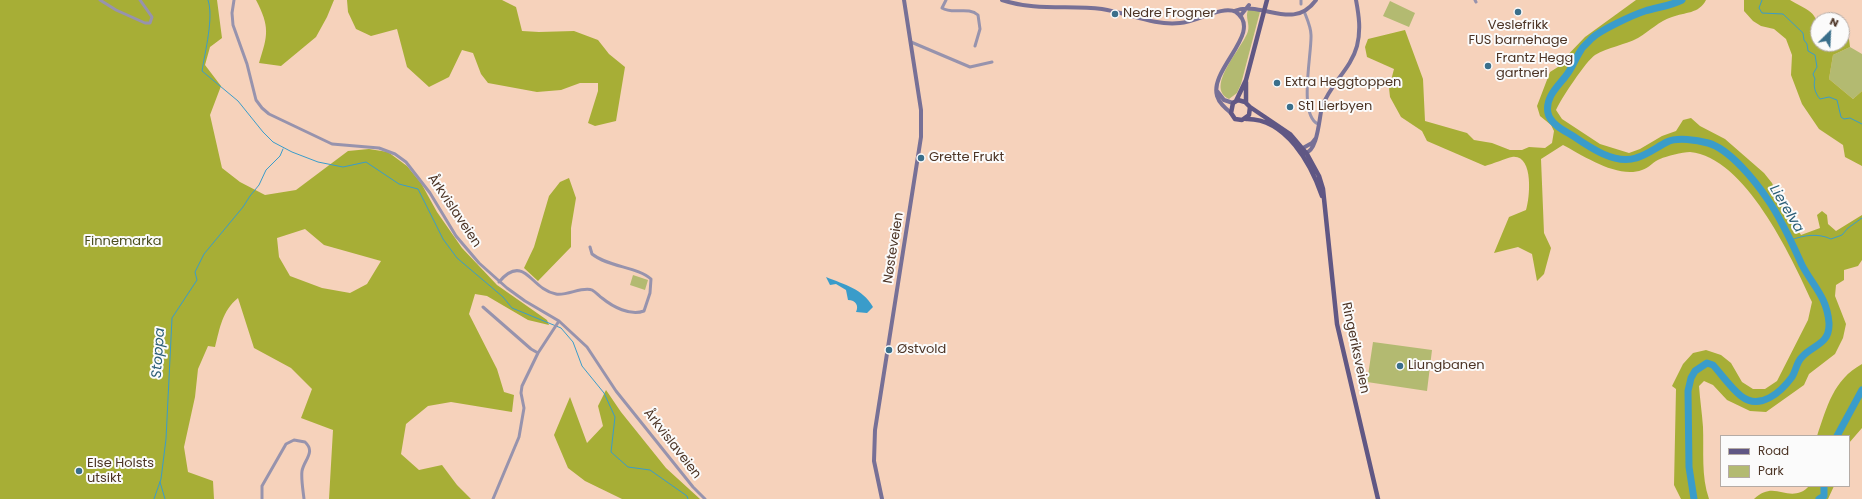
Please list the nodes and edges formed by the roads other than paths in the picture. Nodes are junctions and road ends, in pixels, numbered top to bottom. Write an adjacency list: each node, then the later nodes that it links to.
1 (100, 0): 2 (street)
2 (140, 0)
3 (234, 0): 31 (street, Årkvislaveien)
4 (904, 0): 14 (main road, Nøsteveien)
5 (946, 0): 15 (street)
6 (1002, 0): 11 (main road)
7 (1267, 0): 17 (main road)
8 (1316, 0): 12 (main road)
9 (1356, 0): 24 (main road)
10 (1249, 5): 11 (main road); 12 (main road); 13 (main road)
11 (1234, 11): 13 (main road)
12 (1304, 12): 24 (street)
13 (1241, 15): 18 (main road)
14 (911, 42): 16 (street); 39 (main road, Nøsteveien)
15 (975, 46)
16 (992, 62)
17 (1246, 80): 19 (main road); 20 (main road)
18 (1217, 90): 19 (main road); 22 (main road)
19 (1234, 102): 20 (main road); 22 (main road)
20 (1246, 102): 21 (main road)
21 (1250, 107): 23 (main road); 26 (main road, Ringeriksveien)
22 (1230, 113): 23 (main road)
23 (1246, 118): 27 (main road, Ringeriksveien)
24 (1318, 124): 25 (main road)
25 (1316, 138): 26 (main road); 28 (main road)
26 (1303, 148): 27 (main road); 28 (main road, Ringeriksveien)
27 (1301, 153): 28 (main road); 29 (main road, Ringeriksveien)
28 (1307, 154): 29 (main road, Ringeriksveien)
29 (1324, 200): 40 (main road, Ringeriksveien)
30 (590, 247): 31 (street)
31 (499, 282): 33 (street, Årkvislaveien)
32 (483, 307): 34 (street)
33 (558, 324): 34 (street); 38 (street, Årkvislaveien)
34 (538, 353): 37 (street)
35 (262, 499): 36 (street)
36 (304, 499)
37 (493, 499)
38 (705, 499)
39 (882, 499)
40 (1378, 499)

